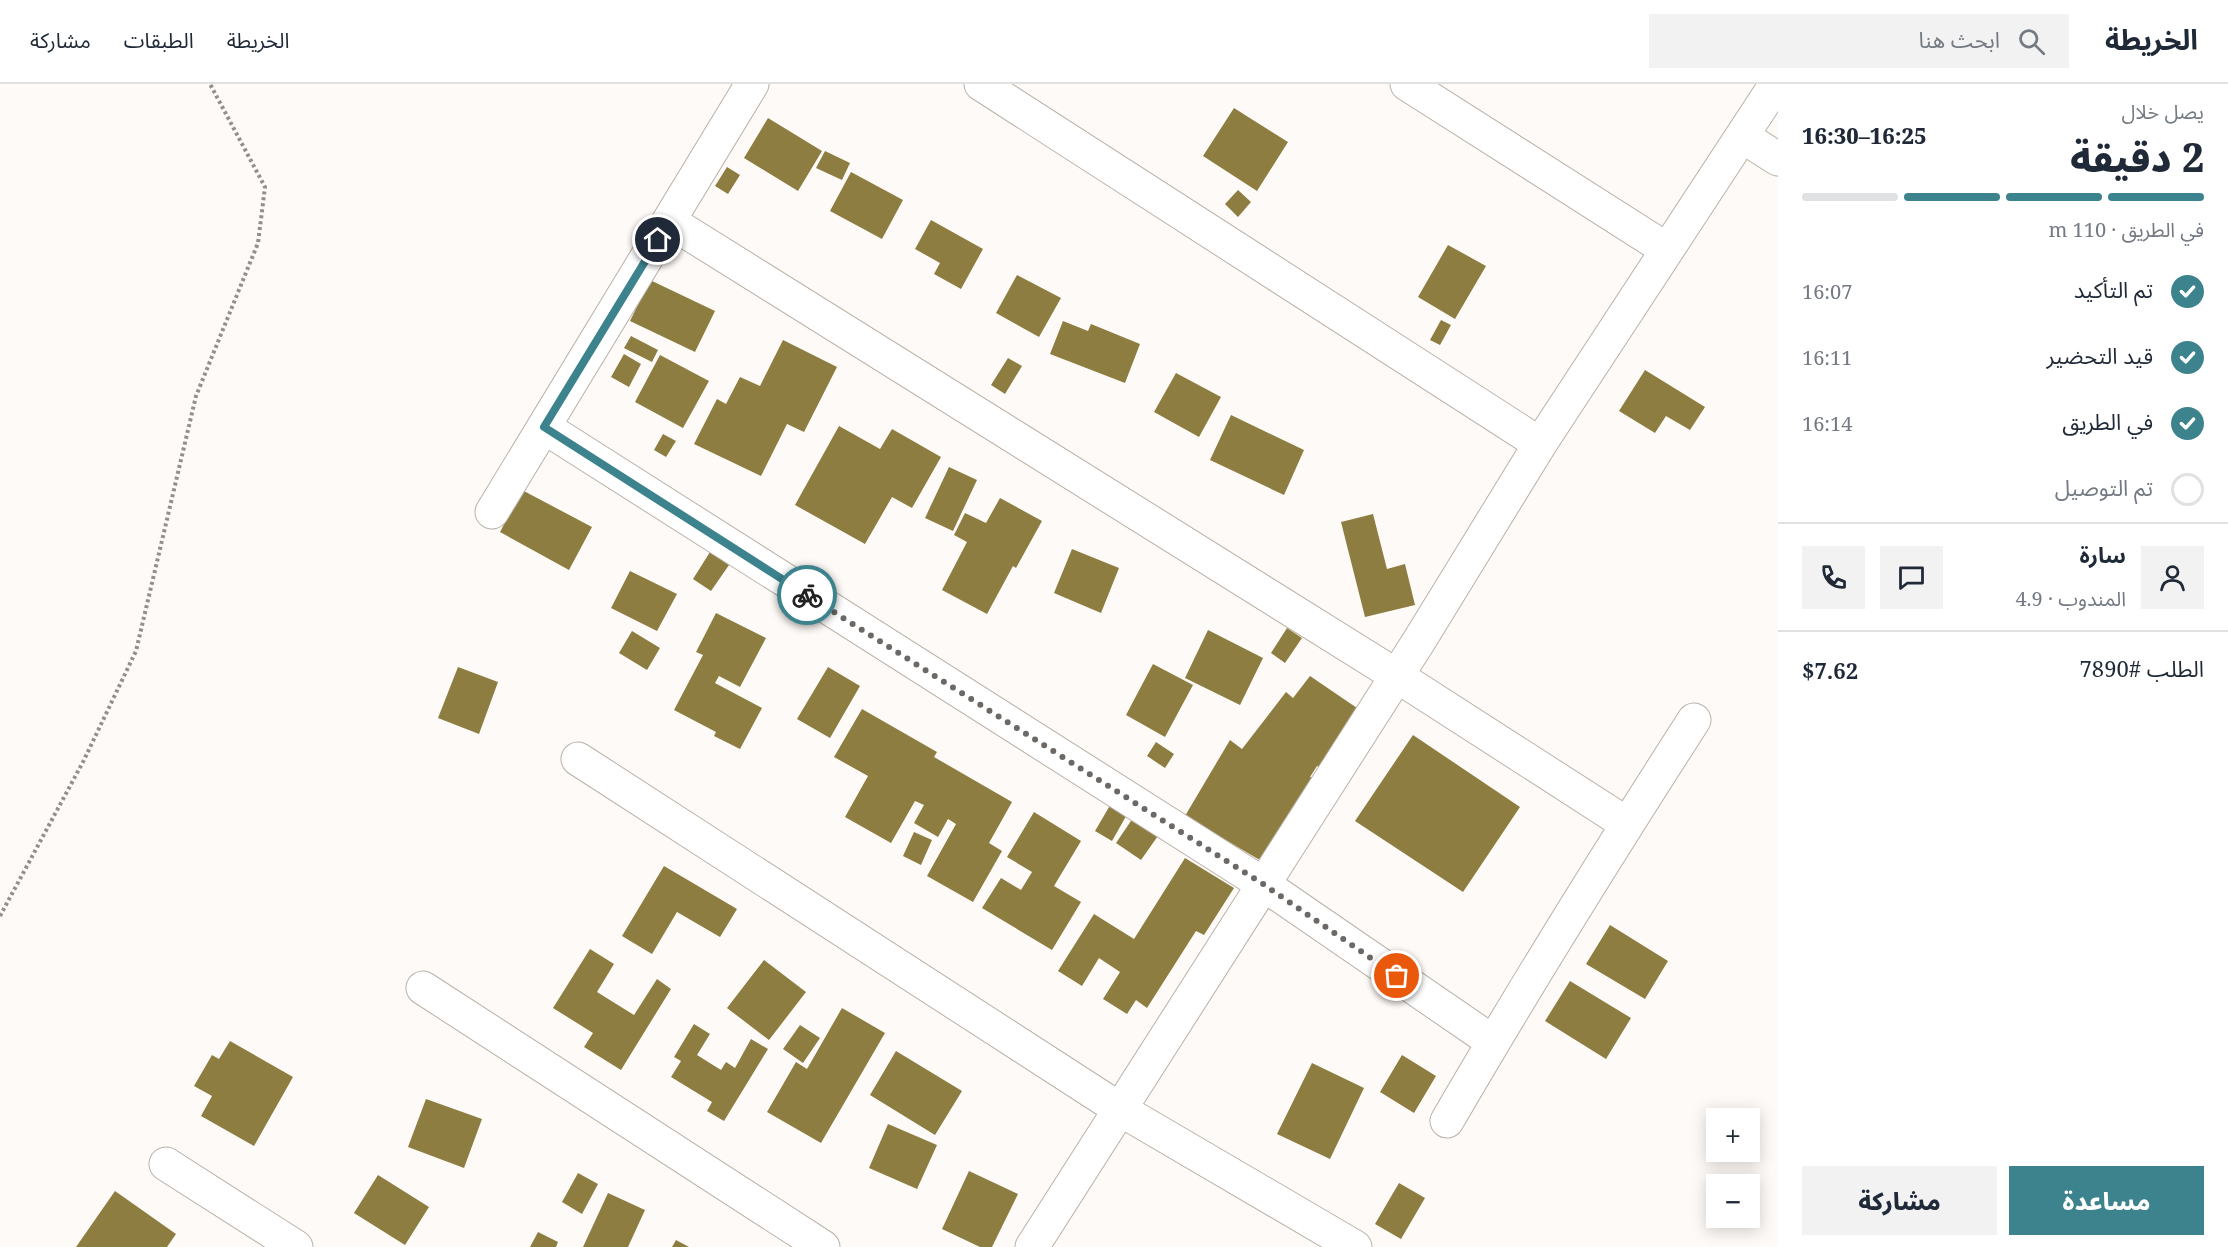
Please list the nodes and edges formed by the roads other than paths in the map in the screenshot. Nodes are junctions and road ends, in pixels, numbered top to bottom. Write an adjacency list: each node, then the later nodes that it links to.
1 (752, 84): 7 (street)
2 (981, 84): 10 (street)
3 (1407, 84): 8 (street)
4 (1776, 84): 5 (street)
5 (1742, 136): 6 (street); 8 (street)
6 (1778, 159)
7 (669, 221): 9 (street); 12 (street)
8 (1666, 249): 10 (street)
9 (544, 427): 11 (street); 16 (street)
10 (1540, 444): 12 (street)
11 (492, 512)
12 (1397, 676): 15 (street); 16 (street)
13 (1694, 720): 15 (street)
14 (578, 759): 19 (street)
15 (1627, 824): 18 (street)
16 (1263, 884): 18 (street); 19 (street)
17 (423, 988): 24 (street)
18 (1494, 1041): 20 (street)
19 (1121, 1110): 25 (street); 26 (street)
20 (1447, 1121)
21 (166, 1164): 22 (street)
22 (258, 1237): 23 (street)
23 (296, 1247)
24 (824, 1247)
25 (1032, 1247)
26 (1355, 1247)

